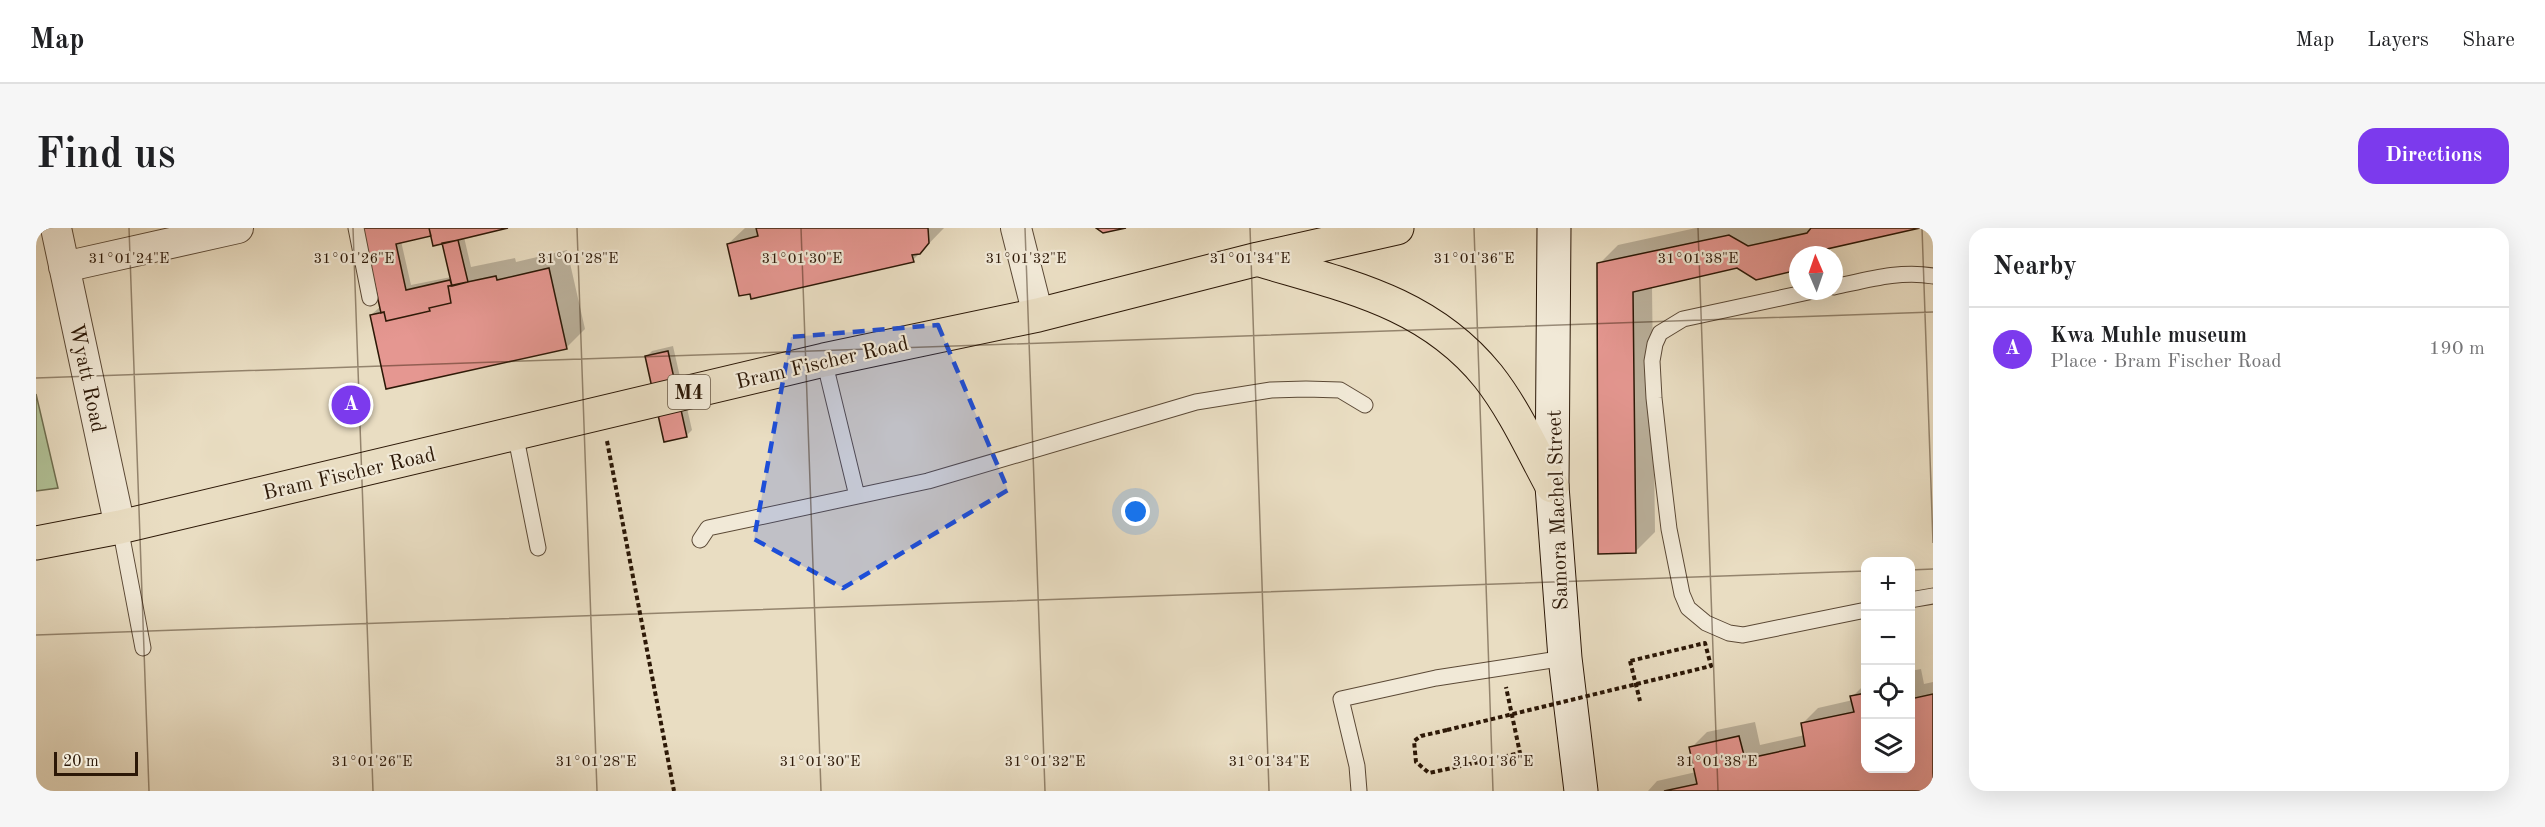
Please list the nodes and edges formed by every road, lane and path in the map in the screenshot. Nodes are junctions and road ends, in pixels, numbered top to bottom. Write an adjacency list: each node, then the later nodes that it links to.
1 (56, 228): 8 (street, Wyatt Road)
2 (238, 228): 8 (street)
3 (356, 228): 12 (lane)
4 (1016, 228): 13 (street)
5 (1397, 228): 7 (highway, Bram Fischer Road / M4)
6 (1554, 228): 18 (main road, Samora Machel Street)
7 (1258, 259): 13 (highway, Bram Fischer Road / M4); 18 (highway)
8 (64, 267): 20 (street, Wyatt Road)
9 (1933, 276): 10 (lane)
10 (1843, 285)
11 (1789, 296): 26 (lane)
12 (370, 298)
13 (1038, 315): 14 (highway, Bram Fischer Road / M4)
14 (824, 360): 16 (highway, Bram Fischer Road / M4); 19 (lane)
15 (1365, 405): 19 (lane)
16 (603, 413): 17 (highway, Bram Fischer Road / M4); 31 (path)
17 (515, 433): 20 (highway, Bram Fischer Road / M4); 23 (lane)
18 (1552, 486): 28 (main road, Samora Machel Street)
19 (857, 496): 21 (lane)
20 (120, 527): 22 (highway, Bram Fischer Road / M4); 27 (lane)
21 (700, 540)
22 (36, 543)
23 (538, 548)
24 (1933, 596): 25 (lane)
25 (1915, 599)
26 (1861, 611)
27 (143, 648)
28 (1565, 658): 29 (lane); 33 (main road, Samora Machel Street)
29 (1501, 668): 30 (path, bridge); 32 (lane)
30 (1640, 701)
31 (674, 791)
32 (1359, 791)
33 (1581, 791)

